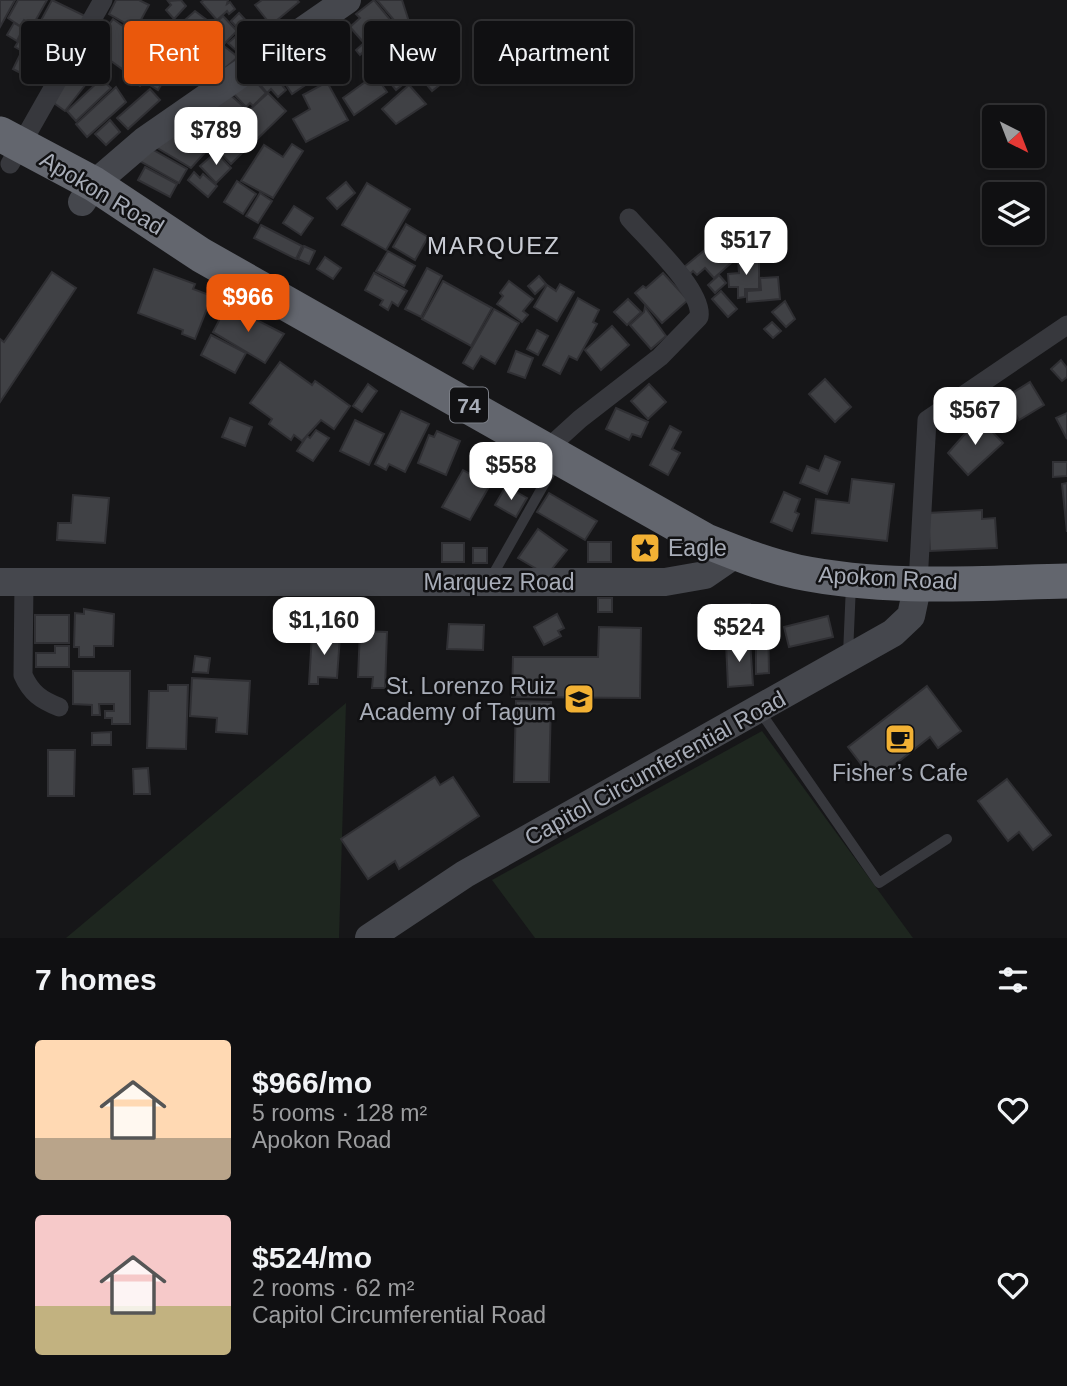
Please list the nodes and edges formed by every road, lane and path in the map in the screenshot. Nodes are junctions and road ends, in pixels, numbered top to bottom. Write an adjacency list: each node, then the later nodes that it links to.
1 (103, 0): 3 (street)
2 (347, 0): 4 (main road)
3 (8, 151): 4 (highway, Apokon Road / 74)
4 (88, 193): 7 (highway, Apokon Road / 74)
5 (629, 218): 7 (street)
6 (1067, 326): 13 (street)
7 (554, 453): 8 (highway, Apokon Road / 74); 9 (lane)
8 (737, 553): 9 (main road, Marquez Road); 10 (highway, Apokon Road / 74)
9 (489, 580): 12 (main road, Marquez Road)
10 (852, 580): 13 (highway, Apokon Road / 74); 14 (lane)
11 (1067, 581): 13 (highway, Apokon Road / 74)
12 (12, 582): 15 (street)
13 (918, 583): 14 (main road, Capitol Circumferential Road)
14 (847, 661): 16 (main road, Capitol Circumferential Road)
15 (59, 707)
16 (759, 709): 17 (lane); 18 (main road, Capitol Circumferential Road)
17 (947, 839)
18 (369, 938)

